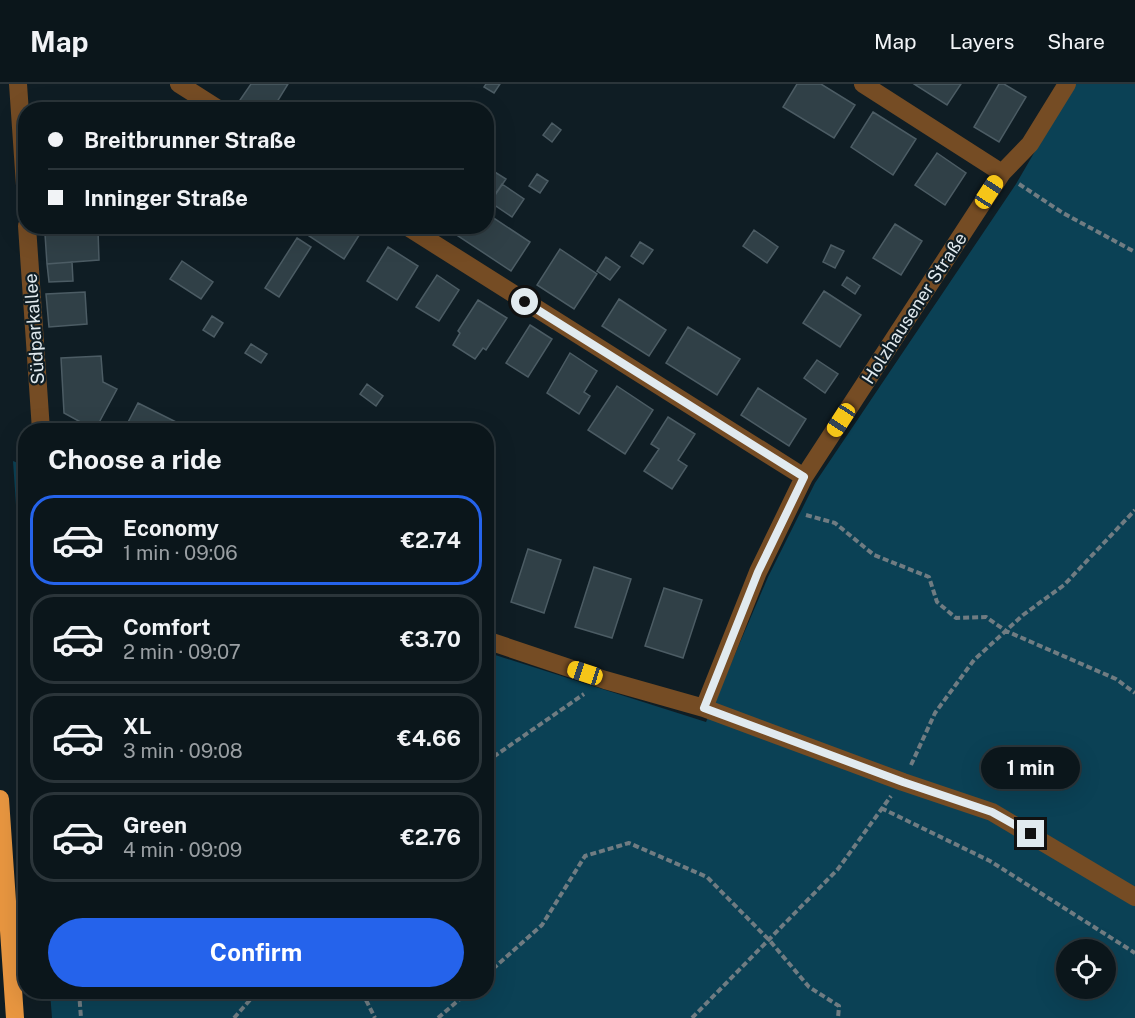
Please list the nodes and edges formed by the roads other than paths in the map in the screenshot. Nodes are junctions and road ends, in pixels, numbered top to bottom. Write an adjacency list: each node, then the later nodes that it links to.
1 (18, 84): 5 (street)
2 (179, 84): 6 (street)
3 (863, 84): 7 (street)
4 (1067, 84): 7 (street, Holzhausener Straße)
5 (19, 102)
6 (207, 102)
7 (1002, 173): 11 (street, Holzhausener Straße)
8 (28, 234): 10 (street, Südparkallee)
9 (419, 234): 11 (street)
10 (41, 423)
11 (804, 477): 13 (street, Holzhausener Straße)
12 (494, 643): 13 (street)
13 (704, 708): 15 (street)
14 (0, 800): 16 (highway)
15 (1135, 897)
16 (15, 1018)

